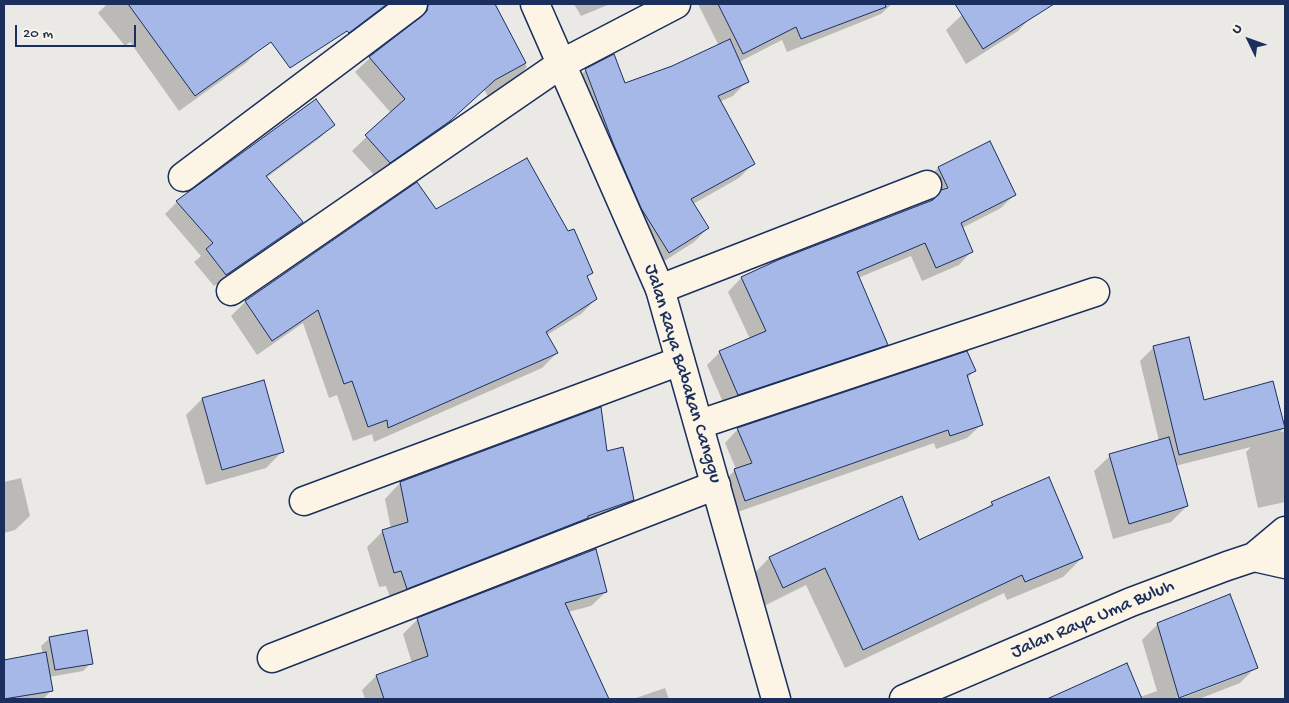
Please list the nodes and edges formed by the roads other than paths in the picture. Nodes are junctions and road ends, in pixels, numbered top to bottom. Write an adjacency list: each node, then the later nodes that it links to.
1 (414, 4): 5 (street)
2 (535, 4): 4 (street, Jalan Raya Babakan Canggu)
3 (676, 4): 4 (street)
4 (561, 64): 7 (street); 8 (street, Jalan Raya Babakan Canggu)
5 (183, 177)
6 (927, 185): 8 (street)
7 (231, 290)
8 (660, 290): 10 (street, Jalan Raya Babakan Canggu)
9 (1095, 292): 11 (street)
10 (680, 361): 11 (street, Jalan Raya Babakan Canggu); 13 (street)
11 (700, 424): 12 (street, Jalan Raya Babakan Canggu)
12 (716, 485): 17 (street); 18 (street, Jalan Raya Babakan Canggu)
13 (304, 501)
14 (1285, 531): 15 (street)
15 (1254, 557): 16 (street); 19 (street, Jalan Raya Uma Buluh)
16 (1285, 564)
17 (272, 658)
18 (776, 699)
19 (904, 699)

